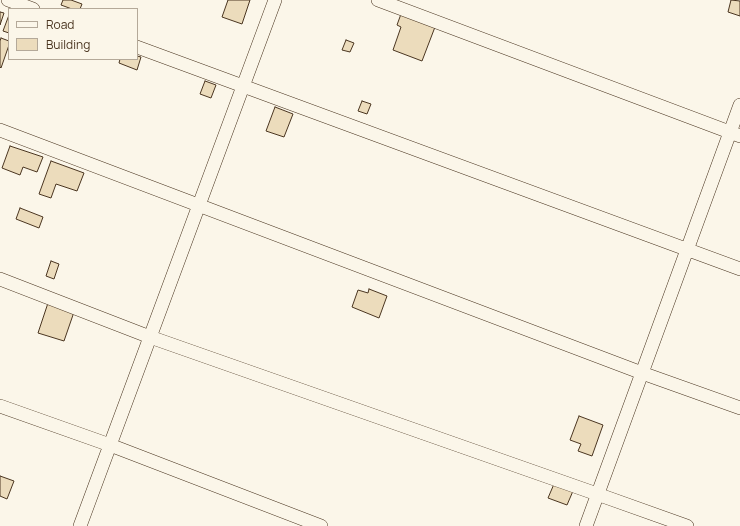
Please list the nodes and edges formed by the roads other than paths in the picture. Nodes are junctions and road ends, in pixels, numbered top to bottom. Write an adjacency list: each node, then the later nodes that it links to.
1 (8, 0): 4 (street)
2 (275, 0): 6 (street)
3 (378, 0): 9 (street)
4 (30, 8)
5 (138, 47): 6 (street)
6 (243, 86): 10 (street); 11 (street)
7 (740, 105): 9 (street)
8 (0, 130): 10 (street)
9 (735, 134): 11 (street)
10 (199, 206): 14 (street); 15 (street)
11 (687, 250): 12 (street); 15 (street)
12 (740, 269)
13 (0, 279): 14 (street)
14 (150, 337): 18 (street); 19 (street)
15 (642, 373): 17 (street); 19 (street)
16 (0, 406): 18 (street)
17 (740, 408)
18 (110, 445): 20 (street); 21 (street)
19 (598, 494): 22 (street); 23 (street)
20 (80, 526)
21 (321, 526)
22 (586, 526)
23 (688, 526)

